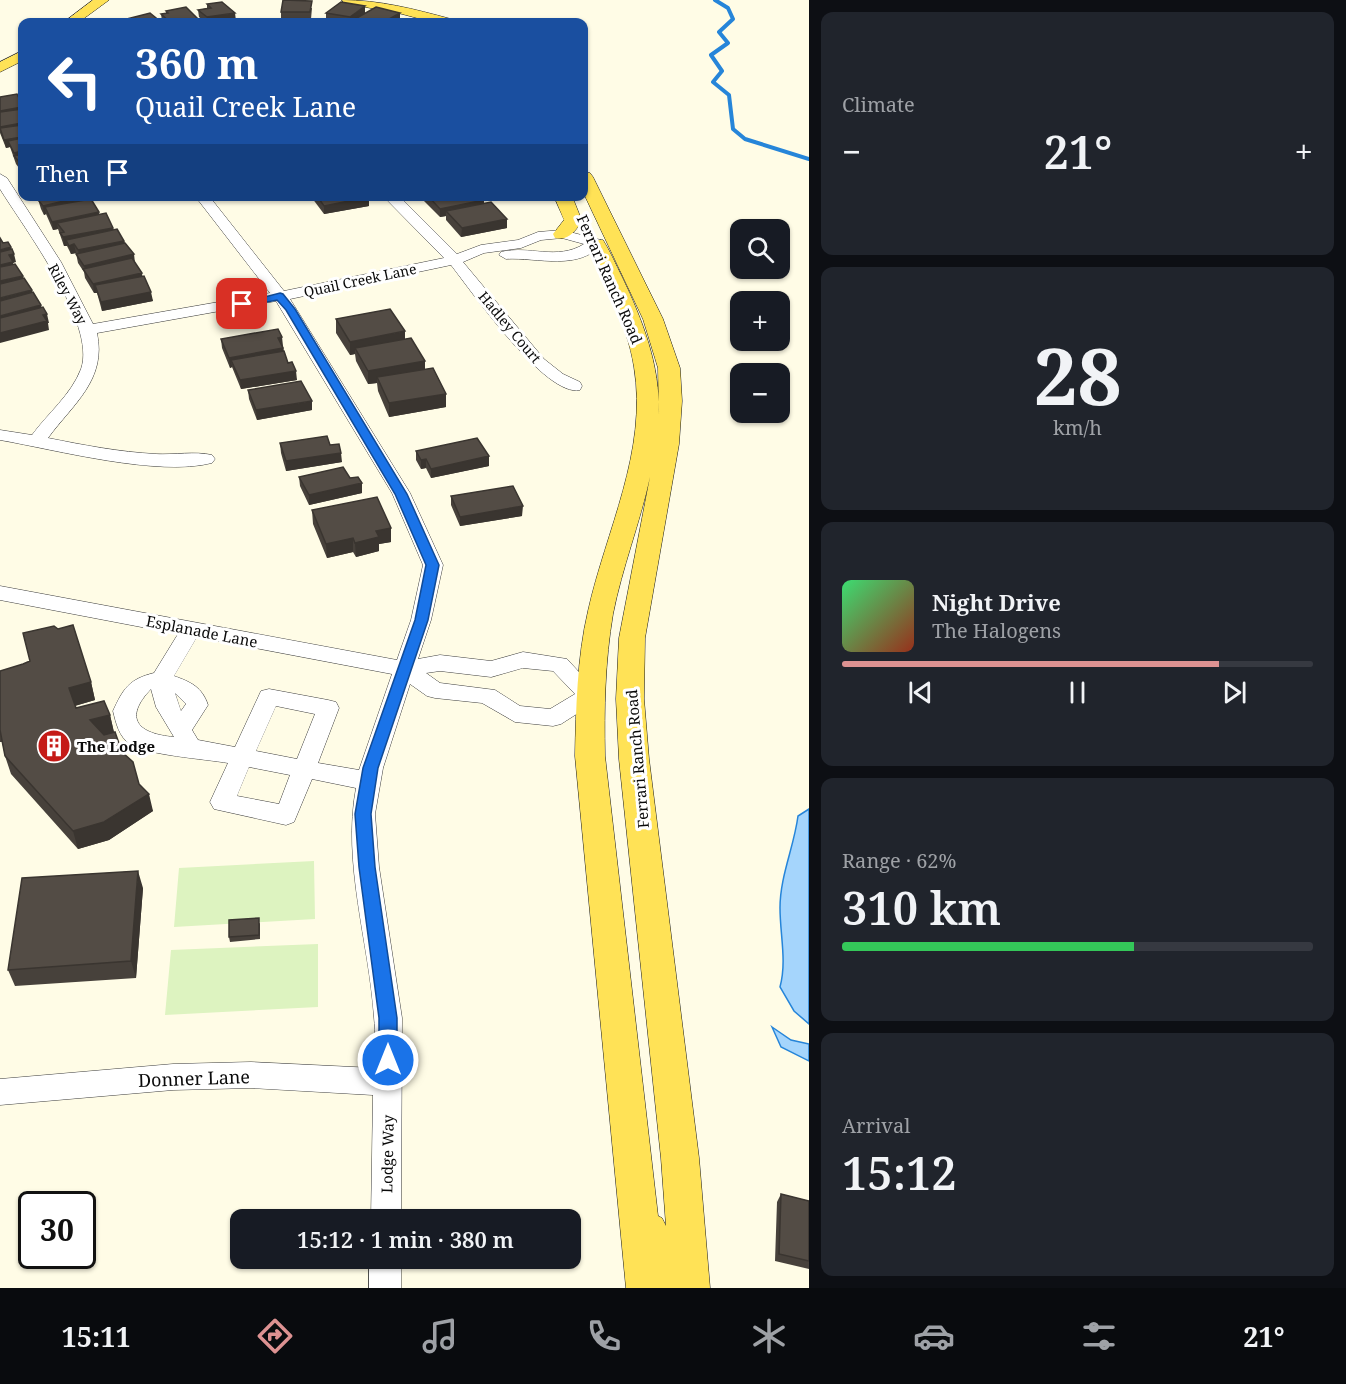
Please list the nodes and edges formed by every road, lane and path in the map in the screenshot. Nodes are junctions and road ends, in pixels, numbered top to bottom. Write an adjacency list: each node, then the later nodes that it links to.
1 (102, 0): 4 (main road)
2 (349, 0): 5 (main road)
3 (395, 0): 6 (main road)
4 (77, 18)
5 (432, 18)
6 (460, 18)
7 (18, 57): 8 (main road)
8 (0, 68)
9 (0, 178): 20 (street, Riley Way)
10 (588, 189): 16 (main road, Ferrari Ranch Road)
11 (205, 201): 19 (street, Lodge Way)
12 (395, 201): 18 (street, Hadley Court)
13 (565, 201): 15 (main road)
14 (577, 201): 16 (main road, Ferrari Ranch Road)
15 (562, 234): 16 (street); 17 (street)
16 (605, 242): 17 (street); 30 (main road, Ferrari Ranch Road); 32 (main road, Ferrari Ranch Road)
17 (524, 249): 18 (street, Quail Creek Lane)
18 (455, 260): 19 (street, Quail Creek Lane); 21 (street, Hadley Court)
19 (280, 296): 20 (street, Quail Creek Lane); 27 (street, Lodge Way)
20 (87, 330): 23 (street, Riley Way)
21 (574, 386)
22 (0, 435): 23 (street)
23 (37, 441): 24 (street)
24 (206, 459)
25 (0, 593): 26 (street, Esplanade Lane)
26 (192, 629): 27 (street, Esplanade Lane); 29 (street)
27 (405, 669): 28 (street, Esplanade Lane); 31 (street, Esplanade Lane); 36 (street, Lodge Way)
28 (491, 669): 30 (street, Esplanade Lane); 31 (street)
29 (161, 678): 33 (street); 33 (street); 33 (street)
30 (589, 695): 31 (street, Esplanade Lane); 32 (main road); 40 (main road, Ferrari Ranch Road)
31 (487, 696)
32 (630, 699): 45 (main road, Ferrari Ranch Road)
33 (186, 739): 34 (street)
34 (242, 757): 35 (street); 35 (street); 35 (street)
35 (304, 769): 36 (street)
36 (368, 781): 37 (street, Lodge Way)
37 (388, 1082): 38 (street, Donner Lane); 39 (street, Lodge Way)
38 (0, 1092)
39 (386, 1209)
40 (638, 1209): 43 (main road, Ferrari Ranch Road); 44 (main road)
41 (385, 1269): 42 (street)
42 (385, 1288)
43 (646, 1288)
44 (681, 1288)
45 (690, 1288)

